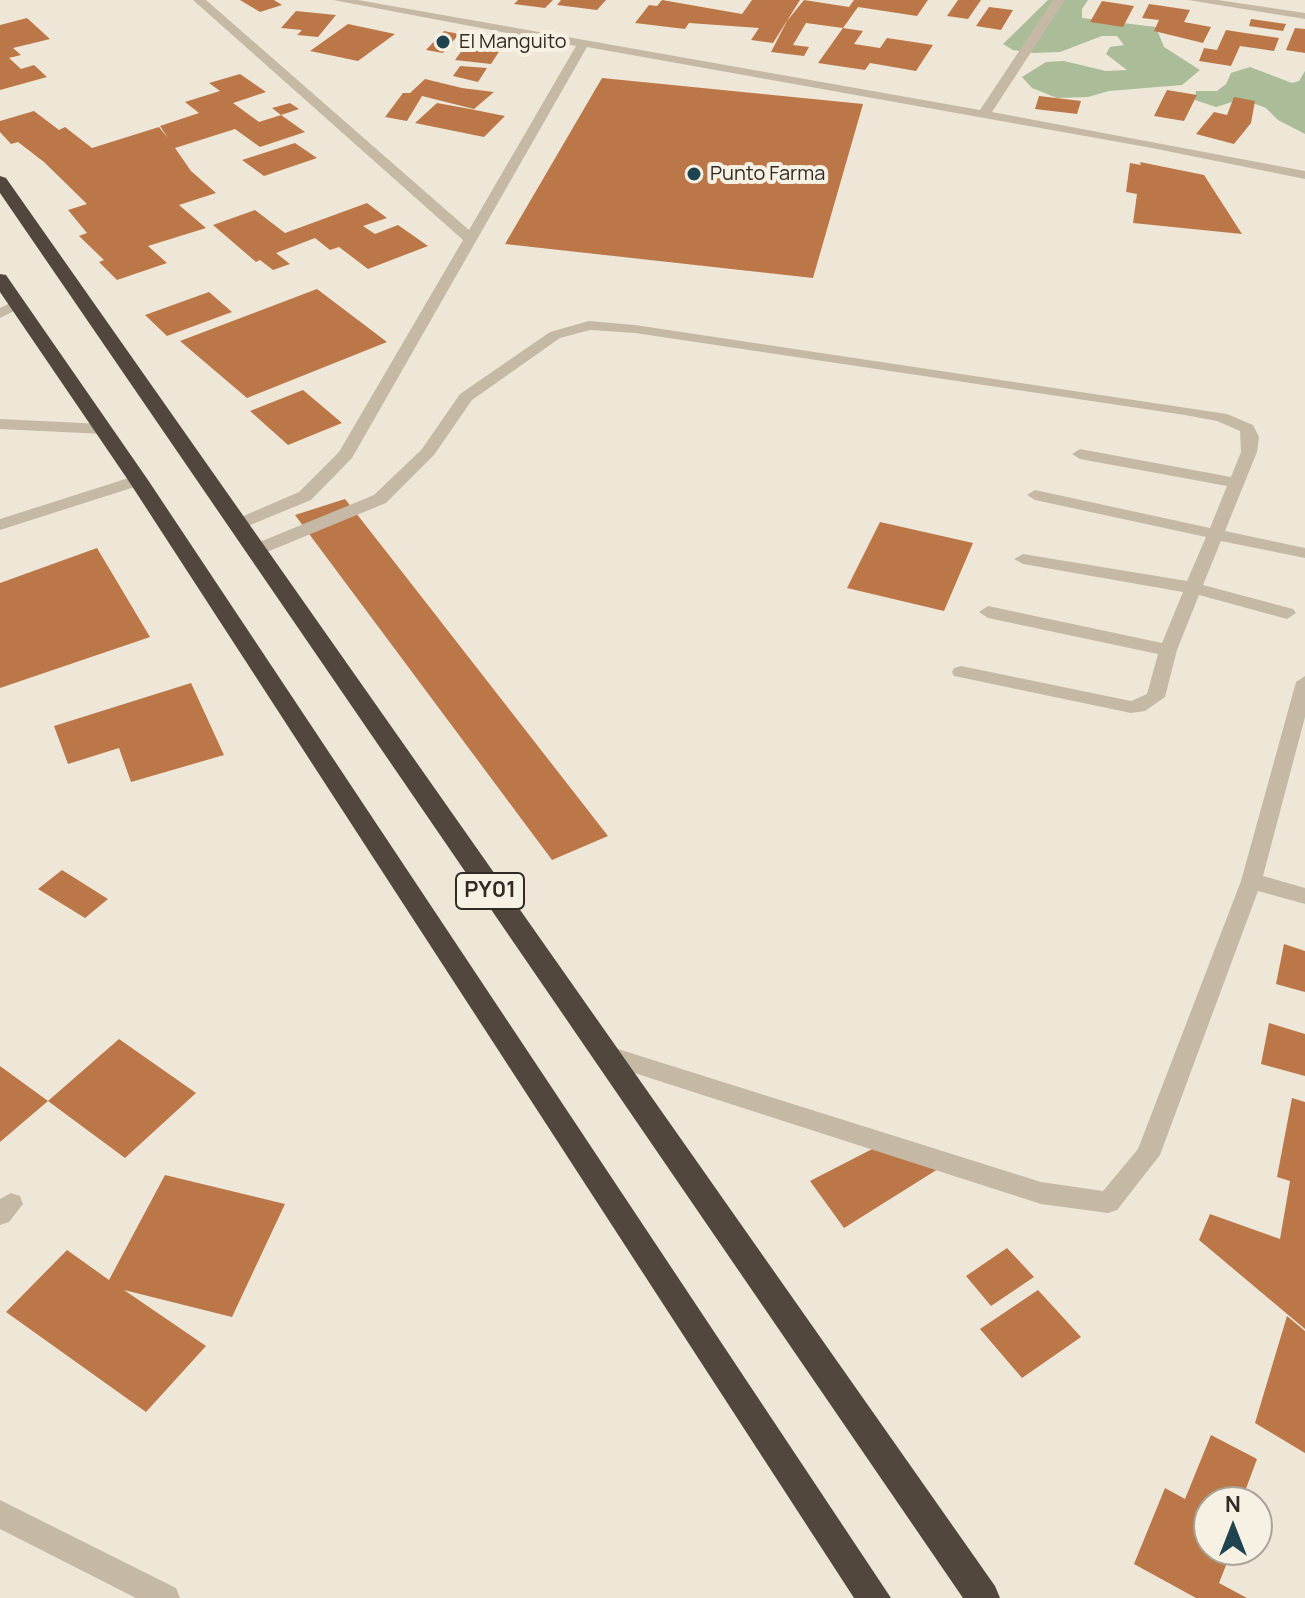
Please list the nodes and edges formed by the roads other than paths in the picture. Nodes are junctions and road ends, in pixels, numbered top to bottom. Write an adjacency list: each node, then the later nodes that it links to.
1 (199, 0): 10 (street)
2 (339, 0): 6 (street)
3 (1059, 0): 7 (street)
4 (1194, 0): 5 (street)
5 (1305, 16)
6 (583, 44): 7 (street); 10 (street)
7 (984, 114): 8 (street)
8 (1305, 175)
9 (0, 181): 20 (highway, PY01)
10 (469, 238): 20 (street)
11 (0, 279): 12 (highway, PY01)
12 (8, 309): 14 (highway, PY01)
13 (0, 424): 14 (street)
14 (103, 429): 16 (highway, PY01)
15 (1080, 454): 17 (street)
16 (138, 480): 19 (street); 36 (highway, PY01)
17 (1236, 483): 21 (street); 22 (street)
18 (1035, 495): 21 (street)
19 (0, 525)
20 (238, 525): 22 (highway, PY01)
21 (1216, 533): 23 (street); 25 (street)
22 (256, 550): 33 (highway, PY01)
23 (1302, 553)
24 (1023, 559): 25 (street)
25 (1193, 588): 27 (street); 28 (street)
26 (988, 612): 28 (street)
27 (1287, 613)
28 (1168, 650): 29 (street)
29 (961, 672)
30 (1305, 682): 31 (street)
31 (1251, 881): 32 (street); 33 (street)
32 (1305, 896)
33 (602, 1053): 37 (highway, PY01)
34 (0, 1514): 35 (street)
35 (166, 1598)
36 (874, 1598)
37 (983, 1598)

